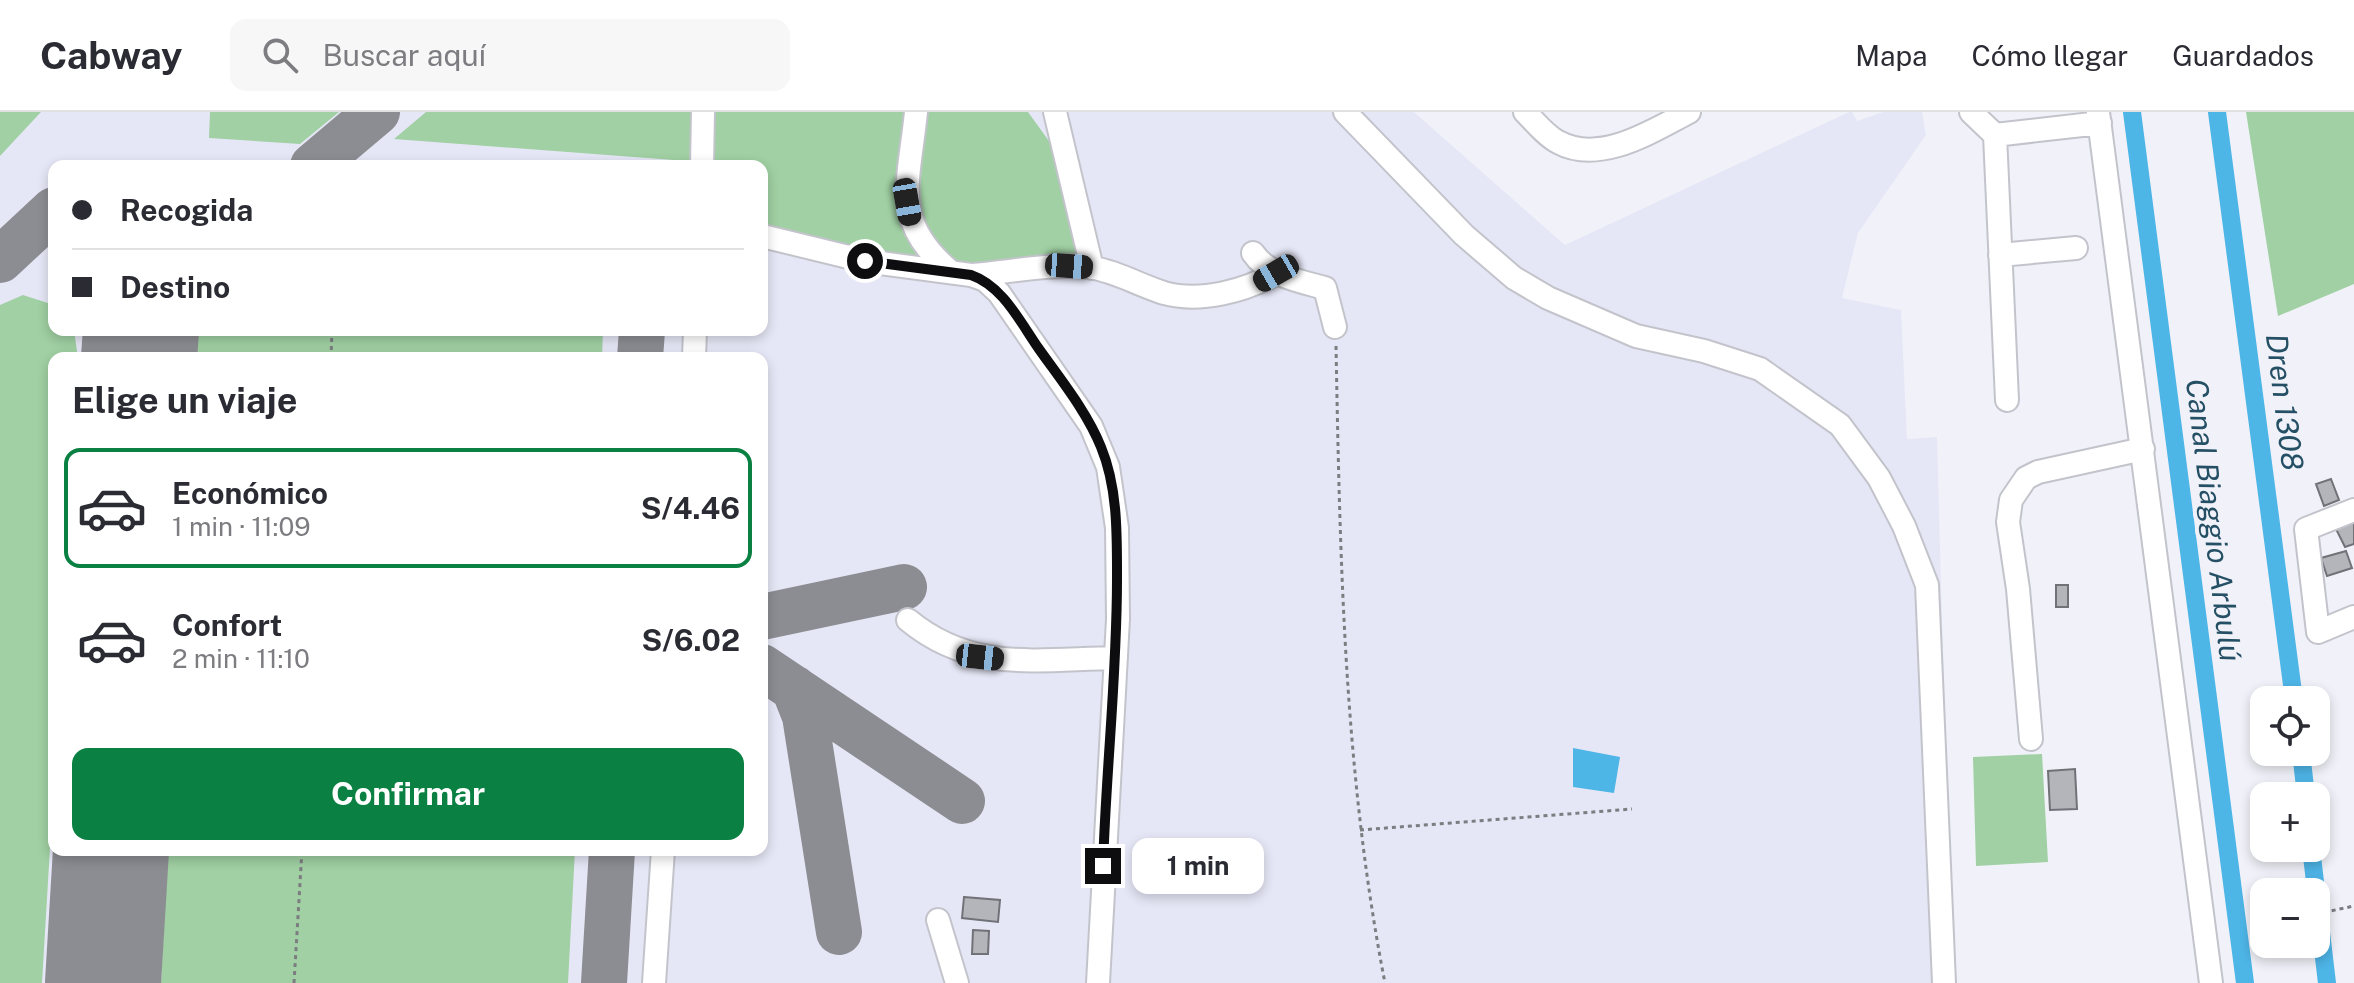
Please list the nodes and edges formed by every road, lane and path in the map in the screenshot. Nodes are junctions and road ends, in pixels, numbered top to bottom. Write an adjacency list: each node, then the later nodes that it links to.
1 (703, 112): 10 (street)
2 (916, 112): 16 (street)
3 (1055, 112): 15 (street)
4 (1345, 112): 38 (street)
5 (1525, 112): 6 (street)
6 (1689, 112)
7 (1971, 112): 9 (street)
8 (2099, 117): 9 (street); 20 (street)
9 (1995, 135): 14 (street)
10 (702, 160)
11 (768, 237): 16 (street)
12 (2076, 248): 14 (street)
13 (1253, 253): 17 (street)
14 (2000, 255): 19 (street)
15 (1092, 268): 16 (street); 17 (street)
16 (961, 273): 24 (street)
17 (1276, 273): 18 (street)
18 (1335, 327): 27 (path)
19 (2007, 400)
20 (2143, 449): 25 (street); 39 (street)
21 (2354, 510): 22 (street)
22 (2354, 617)
23 (908, 620): 24 (street)
24 (1116, 658): 36 (street)
25 (2031, 739)
26 (1632, 809): 27 (path)
27 (1360, 830): 37 (path)
28 (302, 856): 33 (path)
29 (663, 856): 34 (street)
30 (2354, 906): 31 (path)
31 (2330, 911)
32 (938, 920): 35 (street)
33 (294, 983)
34 (654, 983)
35 (957, 983)
36 (1098, 983)
37 (1385, 983)
38 (1944, 983)
39 (2211, 983)

